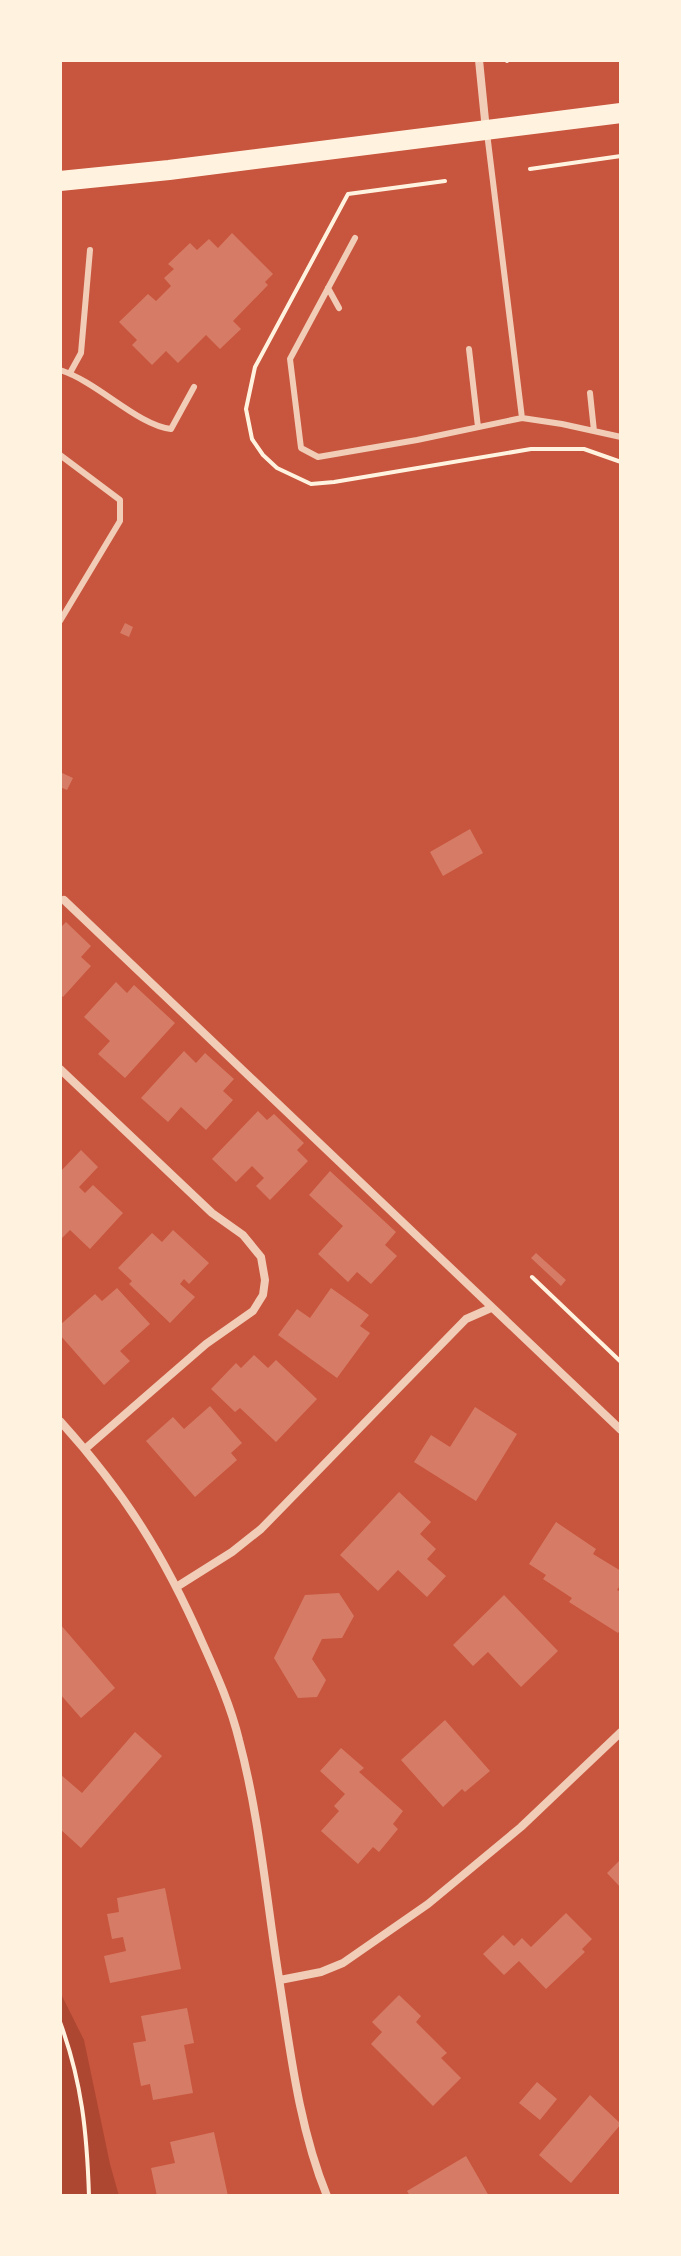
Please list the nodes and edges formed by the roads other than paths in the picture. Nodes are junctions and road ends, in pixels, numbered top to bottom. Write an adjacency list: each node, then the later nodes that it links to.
1 (479, 60): 3 (street)
2 (621, 113): 3 (main road)
3 (486, 130): 4 (main road); 14 (lane)
4 (60, 181)
5 (355, 238): 7 (lane)
6 (90, 250): 11 (lane)
7 (328, 288): 8 (lane); 15 (lane)
8 (339, 308)
9 (469, 349): 15 (lane)
10 (60, 370): 11 (lane)
11 (70, 373): 12 (lane)
12 (194, 387)
13 (590, 393): 16 (lane)
14 (522, 418): 15 (lane); 16 (lane)
15 (478, 427)
16 (594, 431): 17 (lane)
17 (621, 437)
18 (60, 455): 19 (lane)
19 (60, 621)
20 (64, 900): 22 (street)
21 (60, 1069): 25 (street)
22 (491, 1308): 24 (street); 26 (street)
23 (60, 1421): 25 (street)
24 (621, 1430)
25 (85, 1449): 26 (street)
26 (178, 1586): 28 (street)
27 (621, 1732): 28 (street)
28 (280, 1980): 29 (street)
29 (327, 2196)

